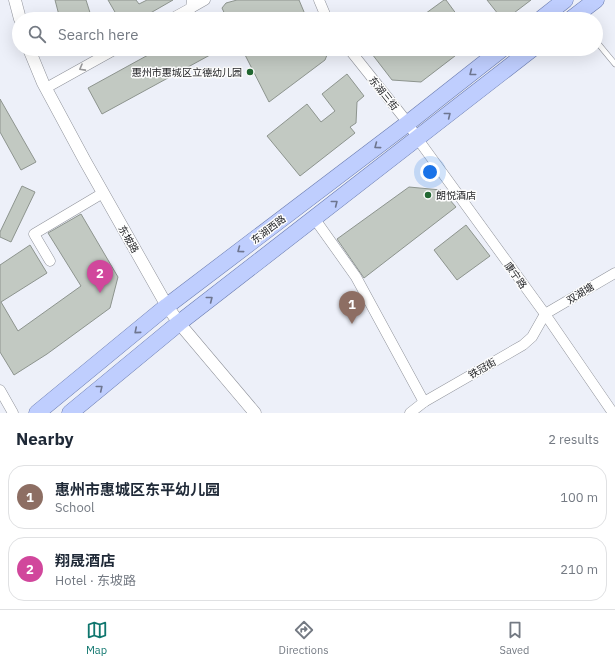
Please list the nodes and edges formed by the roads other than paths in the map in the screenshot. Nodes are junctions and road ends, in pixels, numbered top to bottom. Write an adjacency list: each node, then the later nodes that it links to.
1 (16, 0): 7 (street)
2 (205, 0): 6 (street)
3 (319, 0): 9 (street)
4 (565, 0): 10 (main road)
5 (596, 0): 11 (main road)
6 (192, 4): 8 (street)
7 (19, 12)
8 (180, 12)
9 (325, 12)
10 (549, 12)
11 (582, 12)
12 (603, 49): 18 (lane)
13 (32, 56): 19 (street, 东坡路)
14 (103, 56): 19 (street, one-way to 19)
15 (355, 56): 20 (street, 东湖三街)
16 (493, 56): 20 (main road, 东湖西路, one-way to 20)
17 (523, 56): 21 (main road, 东湖西路, one-way to 17)
18 (615, 64)
19 (46, 88): 22 (street, 东坡路)
20 (408, 123): 21 (street, 东湖三街); 26 (main road, 东湖西路, one-way to 26)
21 (417, 138): 23 (main road, 东湖西路, one-way to 21); 27 (street, 康宁路)
22 (103, 193): 24 (street); 26 (street, 东坡路)
23 (314, 218): 28 (main road, 东湖西路, one-way to 23); 30 (street)
24 (50, 261)
25 (615, 273): 27 (street, 双湖塘)
26 (167, 306): 28 (street, 东坡路); 32 (main road, 东湖西路, one-way to 32)
27 (545, 314): 30 (street, 铁冠街); 36 (street, 康宁路)
28 (179, 323): 33 (main road, 东湖西路, one-way to 28); 34 (street, 东坡路)
29 (0, 390): 31 (street)
30 (424, 402): 35 (street, 铁冠街)
31 (13, 413)
32 (37, 413)
33 (70, 413)
34 (255, 413)
35 (410, 413)
36 (613, 413)

